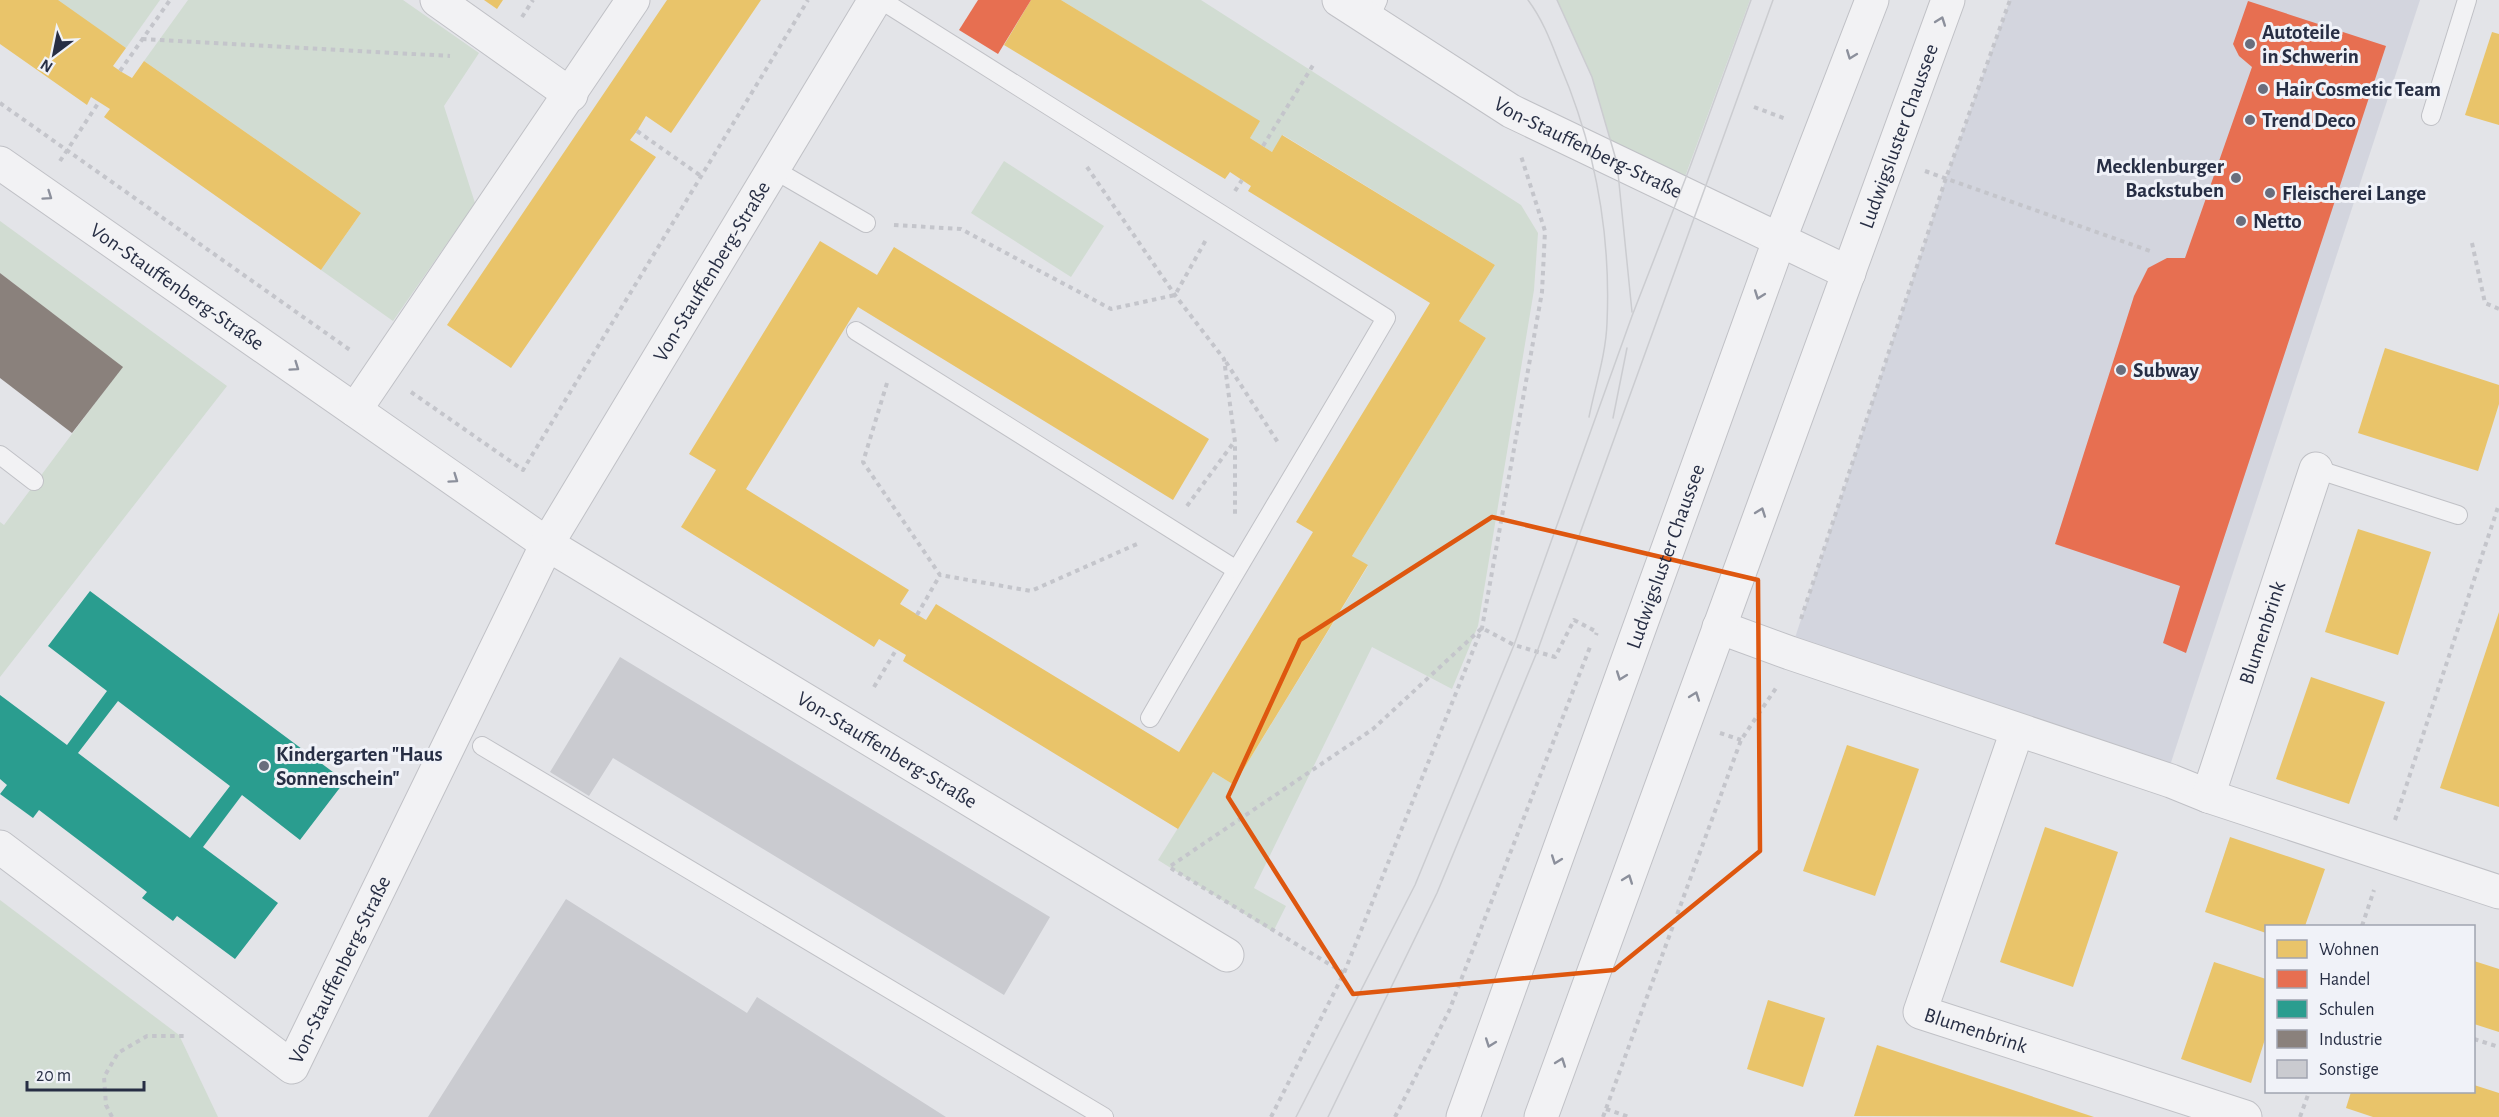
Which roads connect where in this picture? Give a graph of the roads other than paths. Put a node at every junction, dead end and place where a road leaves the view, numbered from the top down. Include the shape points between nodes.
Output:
1 (437, 0) edge
2 (633, 0) edge
3 (875, 0) edge
4 (881, 0) edge
5 (1339, 0) edge
6 (1872, 0) edge
7 (1948, 0) edge
8 (2467, 0) edge
9 (1374, 10) edge
10 (571, 95) junction
11 (2431, 116) dead end
12 (0, 163) edge
13 (773, 169) junction
14 (866, 223) road end
15 (1779, 240) junction
16 (1849, 273) junction
17 (856, 331) dead end
18 (356, 410) junction
19 (0, 455) edge
20 (2316, 470) joint
21 (34, 481) dead end
22 (2458, 515) dead end
23 (548, 544) junction
24 (1235, 569) junction
25 (1719, 627) junction
26 (1150, 718) dead end
27 (2018, 731) junction
28 (482, 746) dead end
29 (2208, 796) junction
30 (0, 847) edge
31 (2499, 892) edge
32 (1227, 955) dead end
33 (1104, 1117) edge
34 (1463, 1117) edge
35 (1541, 1117) edge
36 (2245, 1117) edge

1 - 10 street
2 - 10 street
3 - 13 street, Von-Stauffenberg-Straße
4 - 24 lane via 1386,318
5 - 9 street, Von-Stauffenberg-Straße
6 -> 15 street, Ludwigsluster Chaussee
16 -> 7 street, Ludwigsluster Chaussee
8 - 11 lane
9 - 15 street, Von-Stauffenberg-Straße via 1511,111
10 - 18 street
12 -> 18 street, Von-Stauffenberg-Straße
13 - 14 lane
13 - 23 street, Von-Stauffenberg-Straße
15 - 16 street, Von-Stauffenberg-Straße
15 -> 34 street, Ludwigsluster Chaussee
25 -> 16 street, Ludwigsluster Chaussee
17 - 24 lane
18 -> 23 street, Von-Stauffenberg-Straße
19 - 21 lane
20 - 22 lane
20 - 29 street, Blumenbrink
23 - 30 street, Von-Stauffenberg-Straße via 292,1067
23 - 32 street, Von-Stauffenberg-Straße
24 - 26 lane
25 - 27 street
35 -> 25 street, Ludwigsluster Chaussee
27 - 29 street
27 - 36 street, Blumenbrink via 1920,1012
28 - 33 lane
29 - 31 street

